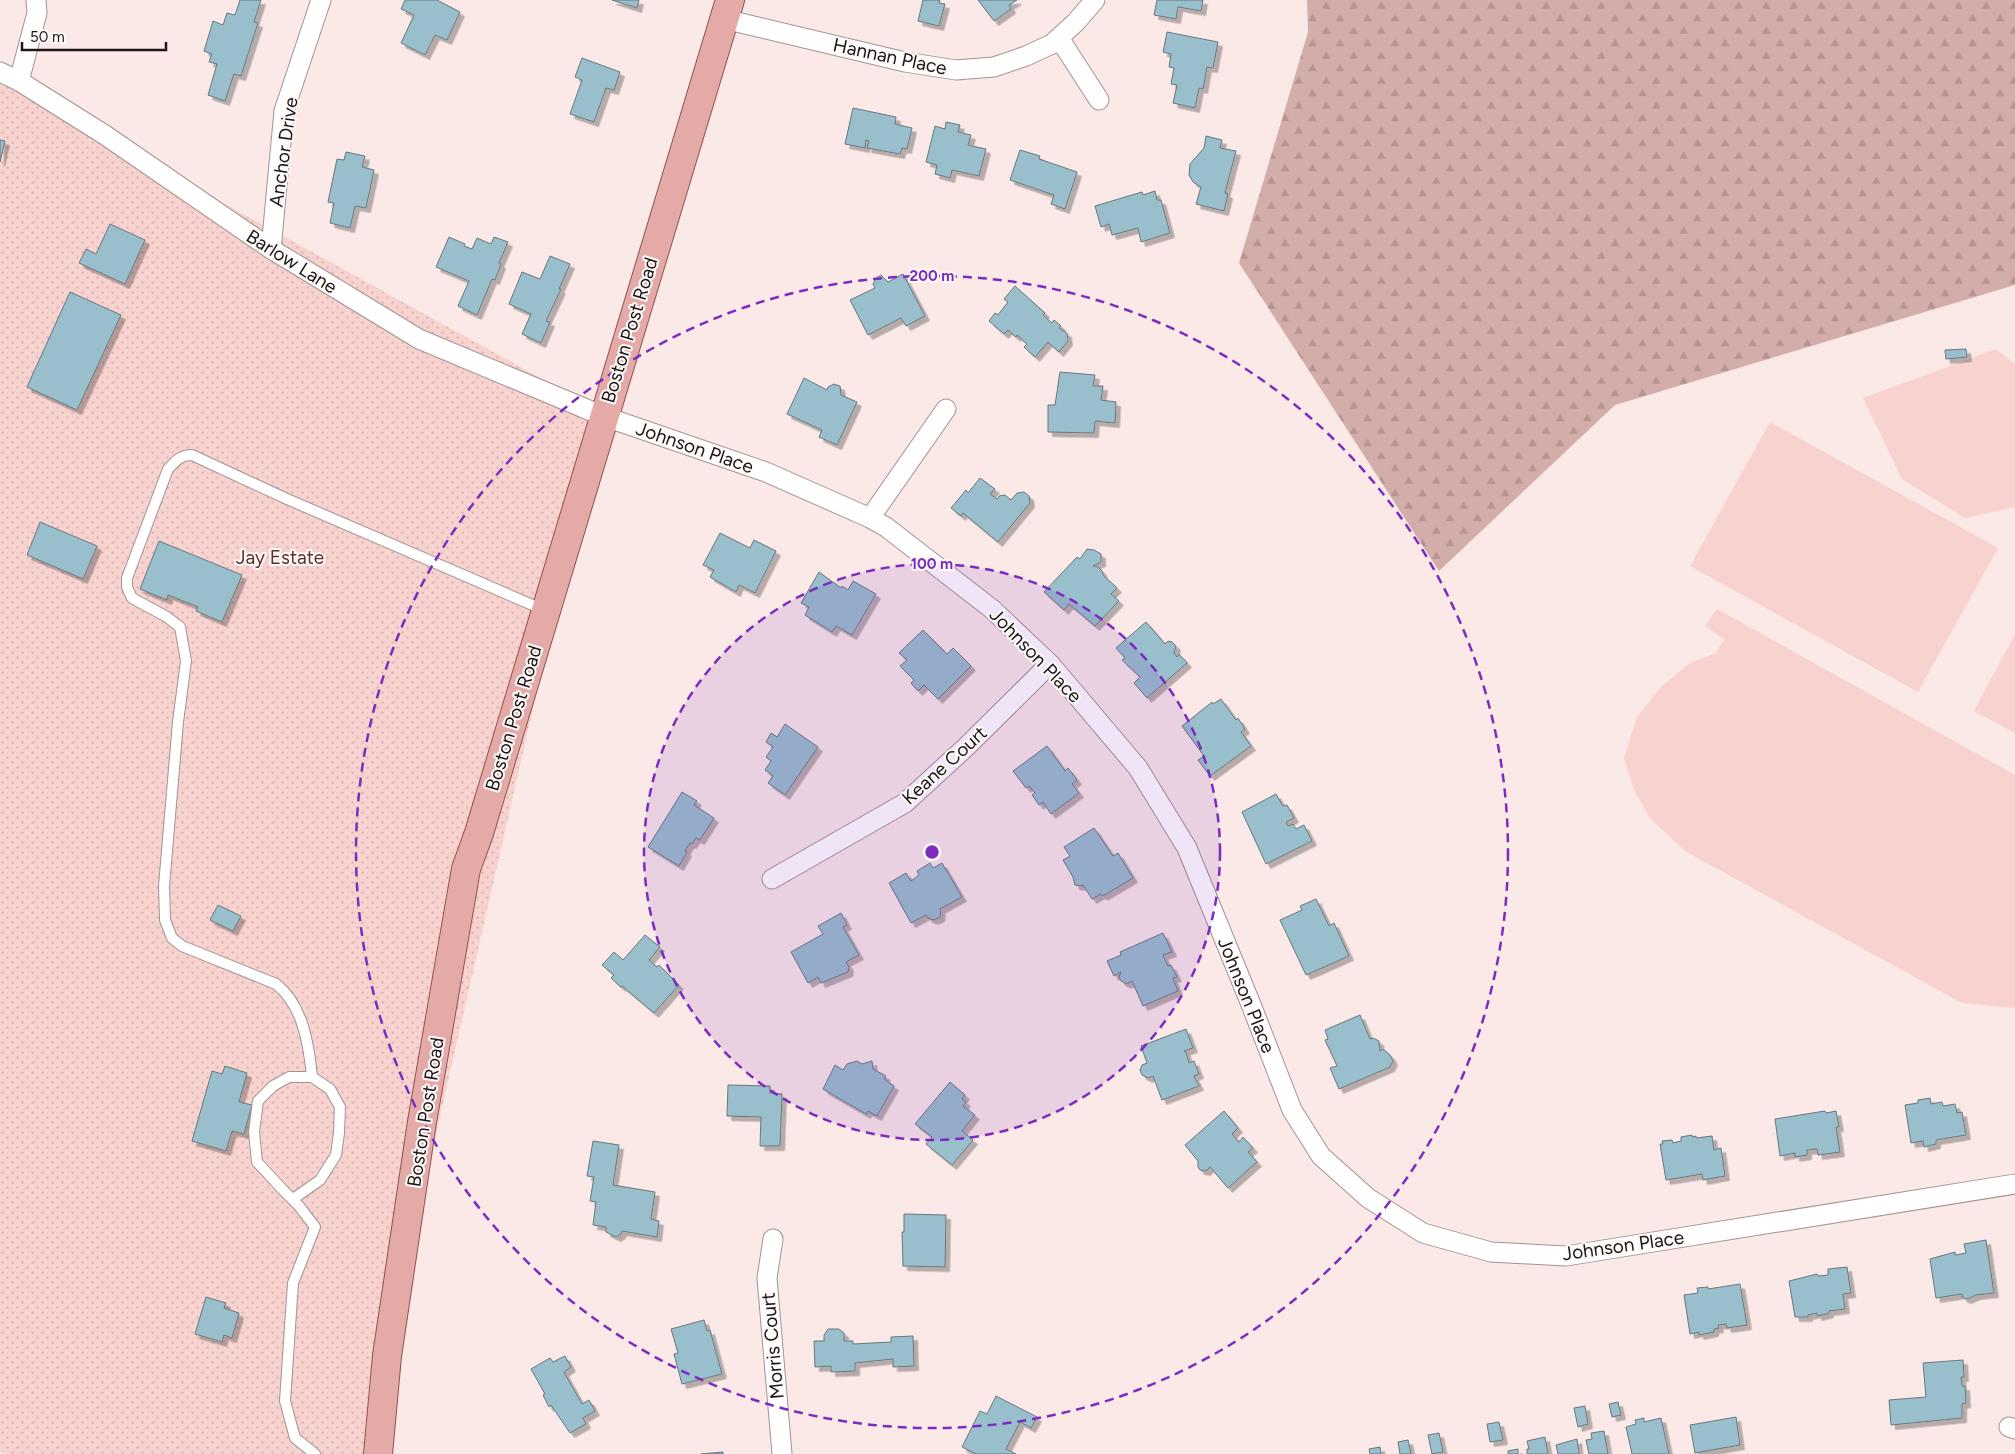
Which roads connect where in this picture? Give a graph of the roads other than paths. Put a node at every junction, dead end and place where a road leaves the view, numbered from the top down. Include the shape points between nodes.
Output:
1 (36, 0) edge
2 (321, 0) edge
3 (1095, 0) edge
4 (727, 10) edge
5 (1058, 38) junction
6 (0, 72) edge
7 (19, 81) junction
8 (1099, 100) dead end
9 (271, 249) junction
10 (946, 409) dead end
11 (603, 416) junction
12 (870, 518) junction
13 (545, 610) junction
14 (1050, 664) junction
15 (772, 879) dead end
16 (312, 1077) junction
17 (2015, 1184) edge
18 (292, 1199) junction
19 (773, 1239) dead end
20 (315, 1454) edge
21 (378, 1454) edge
22 (782, 1454) edge

1 - 7 street via 37,13
2 - 9 street, Anchor Drive via 284,111
3 - 5 street, Hannan Place
4 - 5 street, Hannan Place via 904,62 956,70 994,67 1026,56
4 - 11 main road, Boston Post Road
5 - 8 street
6 - 7 street, Barlow Lane
7 - 9 street, Barlow Lane
9 - 11 street, Barlow Lane via 419,340
10 - 12 street
11 - 12 street, Johnson Place via 766,472
11 - 13 main road, Boston Post Road
12 - 14 street, Johnson Place via 992,609
13 - 16 lane via 192,456 177,459 168,469 126,578 132,598 180,627 186,661 164,886 165,920 172,938 182,946 276,984 285,991 294,1002 300,1019
13 - 21 main road, Boston Post Road via 466,869 386,1356
14 - 15 street, Keane Court via 905,802
14 - 17 street, Johnson Place via 1138,768 1187,848 1292,1110 1321,1156 1368,1198 1423,1233 1491,1252 1566,1256
16 - 18 lane via 330,1089 340,1107 336,1154 320,1180
16 - 18 lane via 289,1078 273,1086 258,1101 254,1132 257,1162
18 - 20 lane via 315,1228 293,1283 285,1401 295,1438
19 - 22 street, Morris Court via 766,1278

